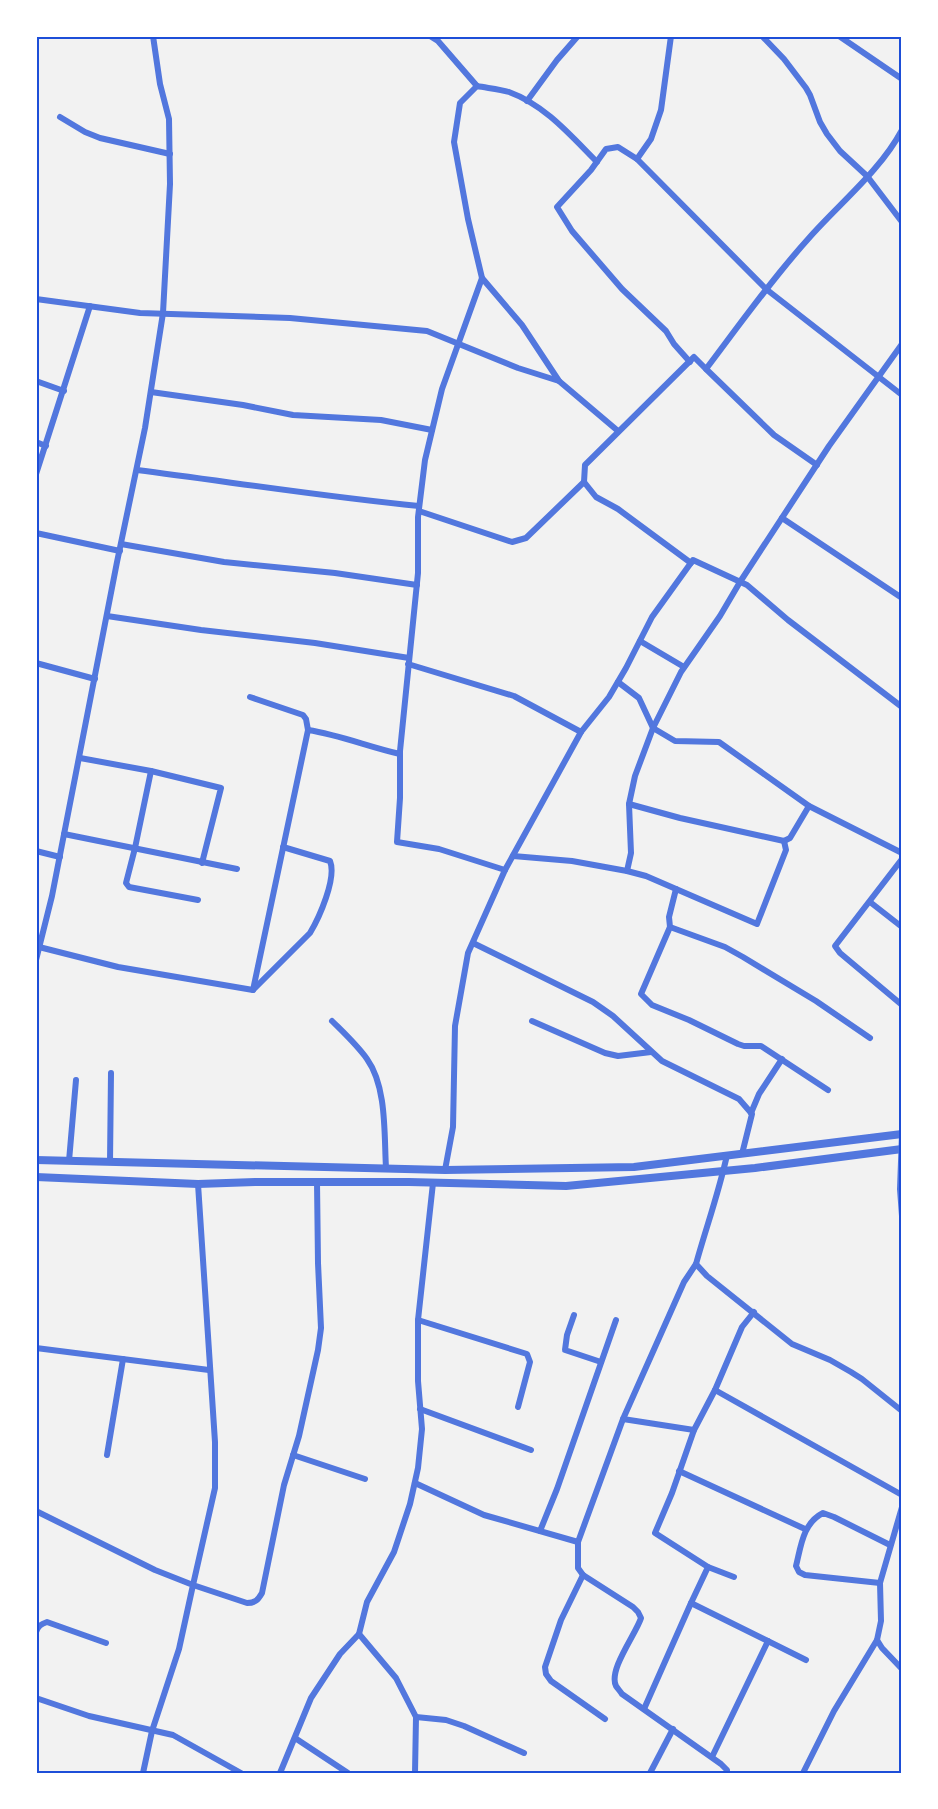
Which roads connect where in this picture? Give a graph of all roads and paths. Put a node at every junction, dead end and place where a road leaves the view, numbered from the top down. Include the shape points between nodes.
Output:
1 (153, 36) edge
2 (408, 36) edge
3 (420, 36) edge
4 (430, 36) edge
5 (578, 36) edge
6 (671, 36) edge
7 (762, 36) edge
8 (838, 36) edge
9 (902, 79) edge
10 (477, 86) junction
11 (527, 101) junction
12 (60, 117) dead end
13 (902, 130) edge
14 (899, 143) edge
15 (170, 153) junction
16 (637, 159) junction
17 (597, 162) junction
18 (867, 177) junction
19 (902, 222) edge
20 (482, 278) junction
21 (766, 289) junction
22 (36, 299) edge
23 (90, 306) junction
24 (163, 314) junction
25 (459, 344) junction
26 (902, 344) edge
27 (690, 362) junction
28 (706, 369) junction
29 (878, 377) junction
30 (36, 381) edge
31 (559, 381) junction
32 (64, 391) junction
33 (151, 392) junction
34 (902, 395) edge
35 (432, 430) junction
36 (618, 431) junction
37 (36, 442) edge
38 (46, 446) junction
39 (817, 465) junction
40 (137, 470) junction
41 (36, 474) edge
42 (584, 482) junction
43 (419, 509) junction
44 (782, 518) junction
45 (36, 533) edge
46 (121, 547) junction
47 (691, 563) junction
48 (740, 582) junction
49 (417, 585) junction
50 (902, 598) edge
51 (107, 616) junction
52 (640, 641) junction
53 (408, 661) junction
54 (36, 663) edge
55 (684, 667) junction
56 (95, 679) junction
57 (618, 682) junction
58 (250, 697) dead end
59 (902, 707) edge
60 (653, 728) junction
61 (308, 730) junction
62 (581, 732) junction
63 (400, 754) junction
64 (80, 758) junction
65 (151, 771) junction
66 (629, 804) junction
67 (808, 807) junction
68 (64, 834) junction
69 (784, 841) junction
70 (283, 847) junction
71 (135, 848) junction
72 (36, 851) edge
73 (902, 852) edge
74 (513, 856) junction
75 (60, 857) junction
76 (902, 859) edge
77 (202, 863) junction
78 (237, 869) dead end
79 (505, 870) junction
80 (627, 871) junction
81 (676, 889) junction
82 (198, 900) dead end
83 (870, 902) junction
84 (670, 927) junction
85 (902, 927) edge
86 (473, 943) junction
87 (39, 947) junction
88 (36, 960) edge
89 (253, 990) junction
90 (902, 1005) edge
91 (332, 1021) dead end
92 (532, 1021) dead end
93 (870, 1038) dead end
94 (651, 1052) junction
95 (782, 1059) junction
96 (111, 1073) dead end
97 (76, 1080) dead end
98 (828, 1089) dead end
99 (752, 1113) junction
100 (902, 1134) edge
101 (902, 1149) edge
102 (742, 1154) junction
103 (727, 1155) junction
104 (36, 1160) edge
105 (69, 1161) junction
106 (110, 1162) junction
107 (387, 1168) junction
108 (445, 1170) junction
109 (724, 1170) junction
110 (36, 1177) edge
111 (317, 1182) junction
112 (433, 1183) junction
113 (198, 1184) junction
114 (902, 1216) edge
115 (696, 1264) junction
116 (754, 1312) junction
117 (574, 1315) dead end
118 (418, 1320) junction
119 (616, 1320) dead end
120 (36, 1348) edge
121 (123, 1359) junction
122 (601, 1362) junction
123 (209, 1370) junction
124 (715, 1390) junction
125 (518, 1407) dead end
126 (420, 1409) junction
127 (902, 1412) edge
128 (623, 1419) junction
129 (694, 1430) junction
130 (531, 1450) dead end
131 (107, 1455) dead end
132 (293, 1455) junction
133 (679, 1471) junction
134 (364, 1479) dead end
135 (415, 1483) junction
136 (902, 1495) edge
137 (902, 1507) edge
138 (36, 1511) edge
139 (805, 1529) junction
140 (540, 1531) junction
141 (578, 1542) junction
142 (890, 1545) junction
143 (708, 1567) junction
144 (583, 1575) junction
145 (734, 1576) dead end
146 (879, 1583) junction
147 (193, 1585) junction
148 (691, 1603) junction
149 (36, 1632) edge
150 (359, 1634) junction
151 (877, 1640) junction
152 (768, 1641) junction
153 (106, 1643) dead end
154 (806, 1660) dead end
155 (902, 1670) edge
156 (36, 1698) edge
157 (645, 1709) junction
158 (416, 1717) junction
159 (604, 1719) dead end
160 (673, 1729) junction
161 (153, 1731) junction
162 (295, 1738) junction
163 (524, 1753) dead end
164 (712, 1757) junction
165 (417, 1772) edge
166 (143, 1773) edge
167 (242, 1773) edge
168 (280, 1773) edge
169 (348, 1773) edge
170 (650, 1773) edge
171 (727, 1773) edge
172 (803, 1773) edge

1 - 15 street via 169,119
2 - 3 street
4 - 10 street
5 - 11 street
6 - 16 street via 661,110 651,139
7 - 18 street via 806,88 827,134
8 - 9 street
10 - 11 street via 508,92
10 - 20 street via 460,103 454,142
11 - 17 street via 560,125
12 - 15 street via 100,138
13 - 14 street
14 - 18 street
15 - 24 street
16 - 17 street via 618,147 606,148
16 - 21 street
17 - 27 street via 557,207 572,231
18 - 19 street
18 - 21 street
20 - 25 street
20 - 31 street via 522,326
21 - 28 street
21 - 29 street
22 - 23 street
23 - 24 street
23 - 32 street
24 - 25 street via 290,318 427,331
24 - 33 street
25 - 31 street
25 - 35 street
26 - 29 street
27 - 28 street via 694,357
27 - 36 street
28 - 39 street via 774,435
29 - 34 street
29 - 39 street
30 - 32 street
31 - 36 street
32 - 38 street
33 - 35 street via 293,415 381,420
33 - 40 street
35 - 43 street
36 - 42 street via 585,465
37 - 38 street
38 - 41 street
39 - 44 street
40 - 43 street
40 - 46 street
42 - 43 street via 526,538 512,542
42 - 47 street via 596,497
43 - 49 street
44 - 48 street
44 - 50 street
45 - 46 street
46 - 49 street
46 - 51 street
47 - 48 street via 693,560
47 - 52 street via 652,617
48 - 55 street
48 - 59 street
49 - 53 street
51 - 53 street via 315,643
51 - 56 street
52 - 55 street
52 - 57 street
53 - 62 street via 514,696
53 - 63 street
54 - 56 street
55 - 60 street
56 - 64 street
57 - 60 street via 639,698
57 - 62 street
58 - 61 street via 303,714
60 - 66 street
60 - 67 street via 675,741 719,742
61 - 63 street
61 - 70 street
62 - 74 street
63 - 79 street via 397,842 439,849
64 - 65 street
64 - 68 street
65 - 71 street
65 - 77 street via 221,788
66 - 69 street
66 - 80 street via 631,852
67 - 69 street via 790,838
67 - 73 street
68 - 71 street
68 - 75 street
69 - 81 street via 786,850 757,924
70 - 89 street
70 - 89 street via 330,861 333,867 328,891 310,933
71 - 77 street
71 - 82 street via 127,886
72 - 75 street
74 - 79 street
74 - 80 street
75 - 87 street
76 - 83 street
77 - 78 street
79 - 86 street
80 - 81 street
81 - 84 street
83 - 85 street
83 - 90 street via 835,946
84 - 93 street via 725,947
84 - 95 street via 641,994 644,999 738,1044 761,1046
86 - 94 street via 592,1002
86 - 108 street via 455,1026 453,1127
87 - 88 street
87 - 89 street via 118,967
91 - 107 street via 368,1059 377,1077
92 - 94 street via 605,1053 618,1056
94 - 99 street via 739,1099
95 - 98 street
95 - 99 street via 759,1094
96 - 106 street
97 - 105 street
99 - 102 street
100 - 101 street
100 - 102 street
101 - 109 street
101 - 114 street
102 - 103 street
103 - 108 street via 634,1167
103 - 109 street
104 - 105 street
105 - 106 street
106 - 107 street
107 - 108 street
109 - 112 street via 566,1186
109 - 115 street
110 - 113 street
111 - 112 street
111 - 113 street
111 - 132 street via 321,1328
112 - 118 street
113 - 123 street
115 - 116 street
115 - 128 street via 684,1282
116 - 124 street via 742,1327
116 - 127 street via 792,1344 851,1372
117 - 122 street via 565,1350
118 - 125 street via 527,1354 530,1362
118 - 126 street
119 - 122 street
120 - 121 street
121 - 123 street
121 - 131 street
122 - 140 street
123 - 147 street via 215,1488
124 - 129 street
124 - 136 street
126 - 130 street
126 - 135 street via 422,1429
128 - 129 street
128 - 141 street
129 - 133 street
132 - 134 street
132 - 147 street via 258,1600 247,1603
133 - 139 street
133 - 143 street via 656,1533
135 - 140 street via 484,1515
135 - 150 street via 394,1551 367,1602
137 - 142 street
138 - 147 street
139 - 142 street via 823,1513
139 - 146 street via 796,1566 800,1572
140 - 141 street
141 - 144 street via 578,1568
142 - 146 street
143 - 145 street
143 - 148 street
144 - 157 street via 638,1612 641,1618 615,1680 622,1694
144 - 159 street via 544,1667 551,1681
146 - 151 street via 882,1614
147 - 161 street via 179,1649
148 - 152 street
148 - 157 street
149 - 153 street via 47,1622
150 - 158 street via 396,1678
150 - 162 street via 340,1654 311,1698
151 - 155 street
151 - 172 street via 834,1711
152 - 154 street
152 - 164 street
156 - 161 street
157 - 160 street
158 - 163 street via 464,1726
158 - 165 street
160 - 164 street
160 - 170 street
161 - 166 street
161 - 167 street via 173,1735
162 - 168 street
162 - 169 street
164 - 171 street

